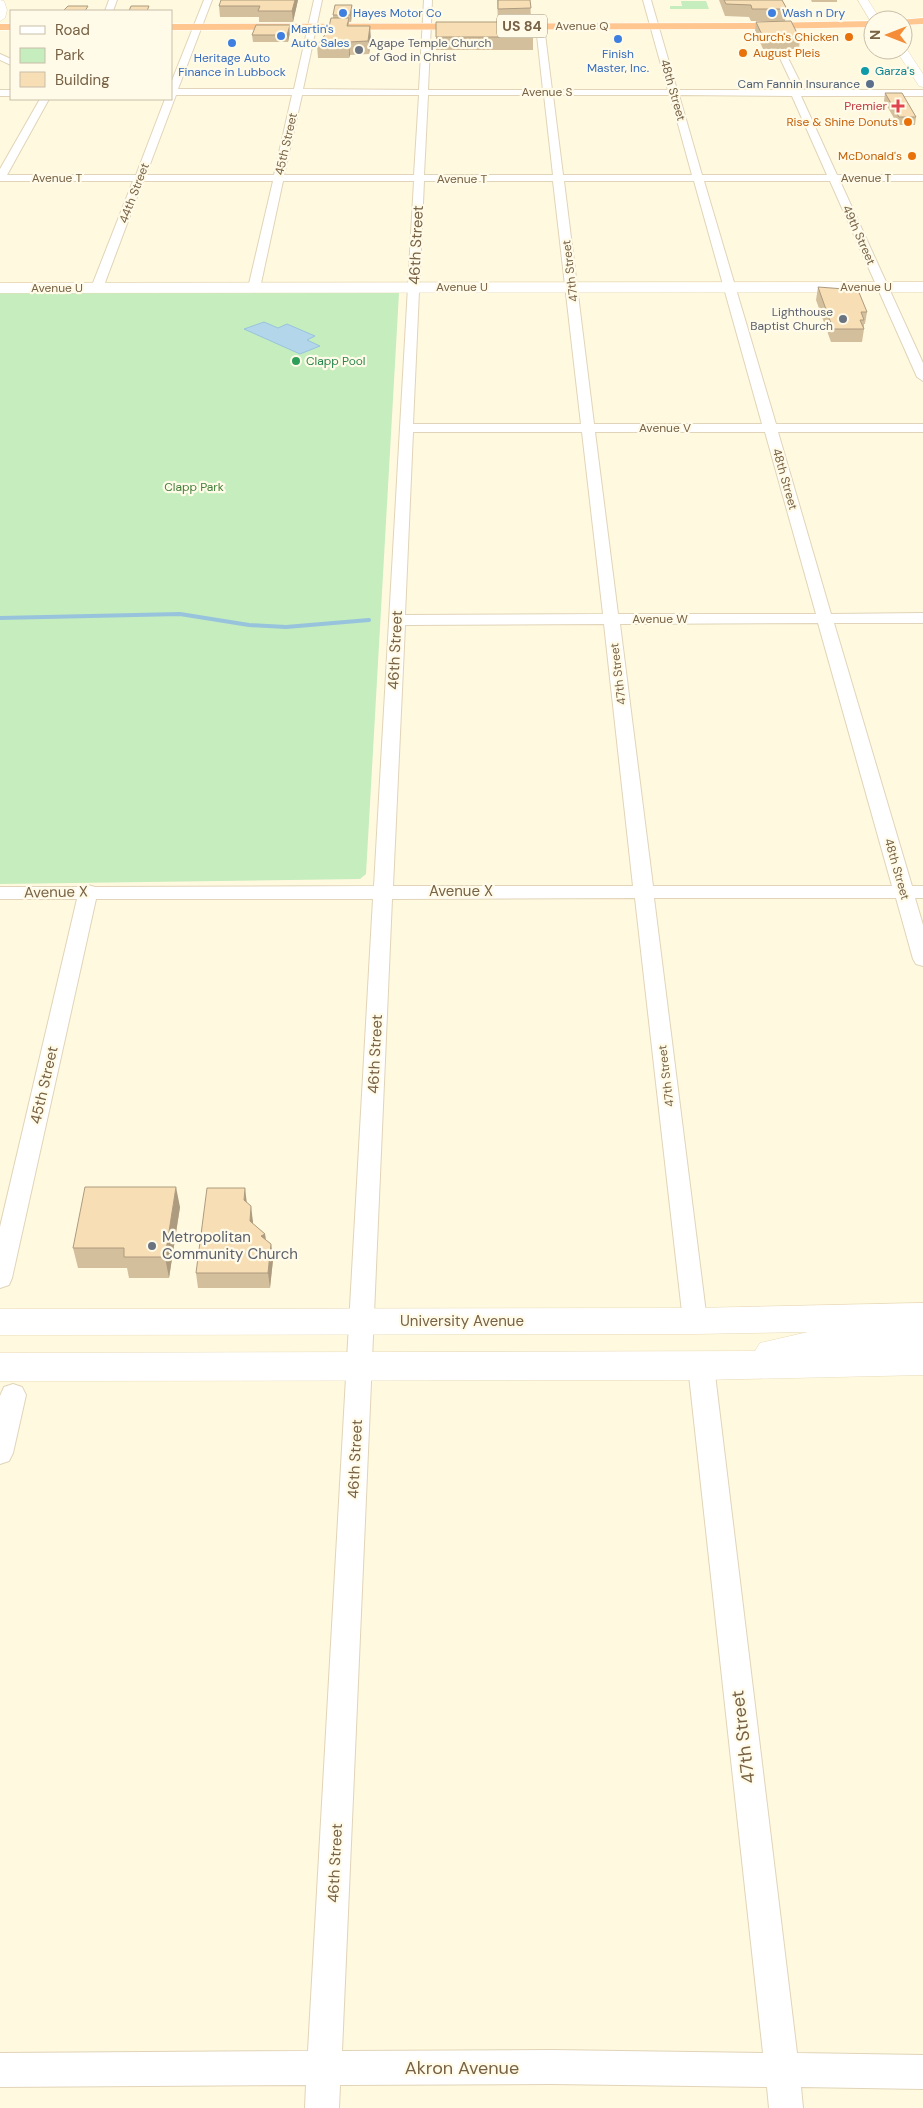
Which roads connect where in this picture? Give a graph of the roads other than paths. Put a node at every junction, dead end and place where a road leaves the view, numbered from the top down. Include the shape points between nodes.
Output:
1 (208, 0) edge
2 (318, 0) edge
3 (428, 0) edge
4 (647, 0) edge
5 (0, 3) edge
6 (0, 18) edge
7 (863, 24) edge
8 (426, 26) junction
9 (540, 26) junction
10 (654, 26) junction
11 (172, 27) edge
12 (198, 27) junction
13 (312, 27) junction
14 (782, 54) dead end
15 (908, 60) edge
16 (923, 83) edge
17 (172, 92) edge
18 (298, 92) junction
19 (423, 92) junction
20 (548, 92) junction
21 (673, 92) junction
22 (923, 92) edge
23 (798, 93) junction
24 (172, 95) edge
25 (43, 100) edge
26 (169, 100) edge
27 (0, 178) edge
28 (139, 178) junction
29 (279, 178) junction
30 (559, 178) junction
31 (698, 178) junction
32 (833, 178) junction
33 (923, 178) edge
34 (419, 179) junction
35 (730, 287) junction
36 (882, 287) junction
37 (923, 287) edge
38 (0, 288) edge
39 (97, 288) junction
40 (254, 288) junction
41 (414, 288) junction
42 (572, 288) junction
43 (923, 377) edge
44 (406, 428) junction
45 (588, 428) junction
46 (770, 428) junction
47 (923, 428) edge
48 (825, 618) junction
49 (923, 618) edge
50 (611, 619) junction
51 (397, 620) junction
52 (88, 891) junction
53 (383, 891) junction
54 (644, 892) junction
55 (904, 892) junction
56 (923, 892) edge
57 (0, 893) edge
58 (923, 959) edge
59 (0, 1278) edge
60 (923, 1316) edge
61 (362, 1321) junction
62 (695, 1321) junction
63 (0, 1322) edge
64 (923, 1339) edge
65 (923, 1361) edge
66 (701, 1366) junction
67 (360, 1367) junction
68 (6, 1381) edge
69 (0, 1453) edge
70 (324, 2068) junction
71 (0, 2070) edge
72 (782, 2071) junction
73 (923, 2072) edge
74 (322, 2108) edge
75 (786, 2108) edge

1 - 12 street, 44th Street
2 - 13 street, 45th Street
3 - 8 street, 46th Street
4 - 10 street, 48th Street
5 - 6 main road
7 - 10 highway, Avenue Q / US 84
8 - 9 highway, Avenue Q / US 84
8 - 13 highway, Avenue Q / US 84
8 - 19 street, 46th Street
9 - 10 highway, Avenue Q / US 84
9 - 20 street, 47th Street
10 - 21 street, 48th Street
11 - 12 highway, Avenue Q / US 84
12 - 13 highway, Avenue Q / US 84
12 - 17 street, 44th Street
13 - 18 street, 45th Street
14 - 23 street, 49th Street
15 - 16 main road
18 - 19 street, Avenue S
18 - 24 street, Avenue S
18 - 29 street, 45th Street
19 - 20 street, Avenue S
19 - 34 street, 46th Street
20 - 21 street, Avenue S
20 - 30 street, 47th Street
21 - 23 street, Avenue S
21 - 31 street, 48th Street
22 - 23 street, Avenue S
23 - 32 street, 49th Street
25 - 27 street
26 - 28 street, 44th Street
27 - 28 street, Avenue T
28 - 29 street, Avenue T
28 - 39 street, 44th Street
29 - 34 street, Avenue T
29 - 40 street, 45th Street
30 - 31 street, Avenue T
30 - 34 street, Avenue T
30 - 42 street, 47th Street
31 - 32 street, Avenue T
31 - 35 street, 48th Street
32 - 33 street, Avenue T
32 - 36 street, 49th Street
34 - 41 street, 46th Street
35 - 36 main road, Avenue U
35 - 42 main road, Avenue U
35 - 46 street, 48th Street
36 - 37 main road, Avenue U
36 - 43 street, 49th Street
38 - 39 main road, Avenue U
39 - 40 main road, Avenue U
40 - 41 main road, Avenue U
41 - 42 main road, Avenue U
41 - 44 street, 46th Street
42 - 45 street, 47th Street
44 - 45 street, Avenue V
44 - 51 street, 46th Street
45 - 46 street, Avenue V
45 - 50 street, 47th Street
46 - 47 street, Avenue V
46 - 48 street, 48th Street
48 - 49 street, Avenue W
48 - 50 street, Avenue W
48 - 55 street, 48th Street
50 - 51 street, Avenue W
50 - 54 street, 47th Street
51 - 53 street, 46th Street
52 - 53 street, Avenue X
52 - 57 street, Avenue X
52 - 59 street, 45th Street
53 - 54 street, Avenue X
53 - 61 street, 46th Street
54 - 55 street, Avenue X
54 - 62 street, 47th Street
55 - 56 street, Avenue X
55 - 58 street, 48th Street
60 - 62 main road, University Avenue
61 - 62 main road, University Avenue
61 - 63 main road, University Avenue
61 - 67 street, 46th Street
64 - 66 main road via 822,1342
65 - 66 main road
66 - 67 main road
66 - 72 street, 47th Street
67 - 68 main road
67 - 70 street, 46th Street
68 - 69 street
70 - 71 street, Akron Avenue
70 - 72 street, Akron Avenue
70 - 74 street, 46th Street
72 - 73 street, Akron Avenue
72 - 75 street, 47th Street

